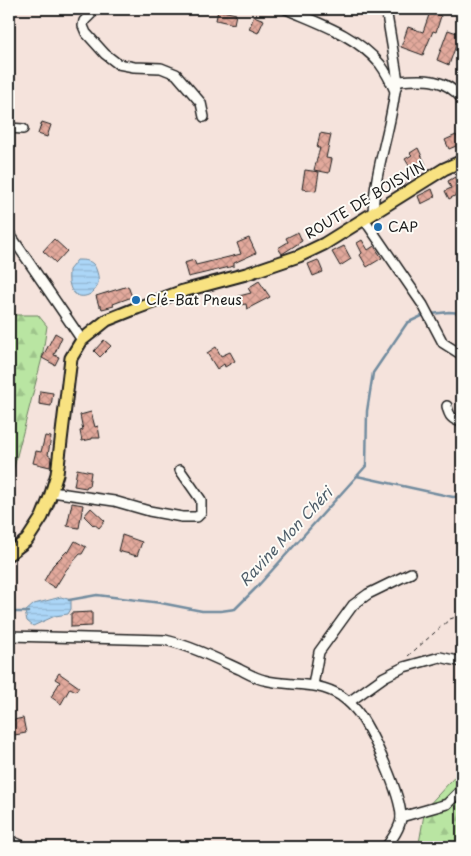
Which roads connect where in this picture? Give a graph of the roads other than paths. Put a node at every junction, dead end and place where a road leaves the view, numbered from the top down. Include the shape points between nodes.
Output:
1 (96, 9) edge
2 (286, 9) edge
3 (386, 9) edge
4 (398, 80) junction
5 (395, 91) junction
6 (462, 99) edge
7 (204, 117) dead end
8 (9, 128) edge
9 (22, 129) dead end
10 (462, 161) edge
11 (369, 217) junction
12 (9, 233) edge
13 (82, 340) junction
14 (462, 356) edge
15 (447, 406) dead end
16 (462, 422) edge
17 (180, 470) dead end
18 (52, 492) junction
19 (9, 554) edge
20 (411, 573) dead end
21 (9, 636) edge
22 (462, 662) edge
23 (313, 685) junction
24 (349, 702) junction
25 (462, 789) edge
26 (401, 817) junction
27 (9, 840) edge
28 (25, 847) edge
29 (386, 847) edge

1 - 7 street via 83,26 113,62 124,66 161,68 176,74 201,103
2 - 5 street via 362,46 380,64
3 - 4 street
4 - 5 street
4 - 6 street via 432,79 452,89
5 - 11 street
8 - 9 street
10 - 11 main road, ROUTE DE BOISVIN
11 - 13 main road, ROUTE DE BOISVIN via 299,256 183,291 107,320
11 - 14 street via 444,343
12 - 13 street
13 - 18 main road, ROUTE DE BOISVIN via 71,358
15 - 16 street via 452,419
17 - 18 street via 201,500 201,513 197,516 182,517 114,501
18 - 19 main road, ROUTE DE BOISVIN via 42,517 27,540
20 - 23 street via 353,605 319,652
21 - 23 street via 165,640 264,680
22 - 24 street via 440,657 404,668 384,677
23 - 24 street via 334,692
24 - 26 street via 373,737 390,776
25 - 26 street via 447,804
26 - 29 street
27 - 28 street

